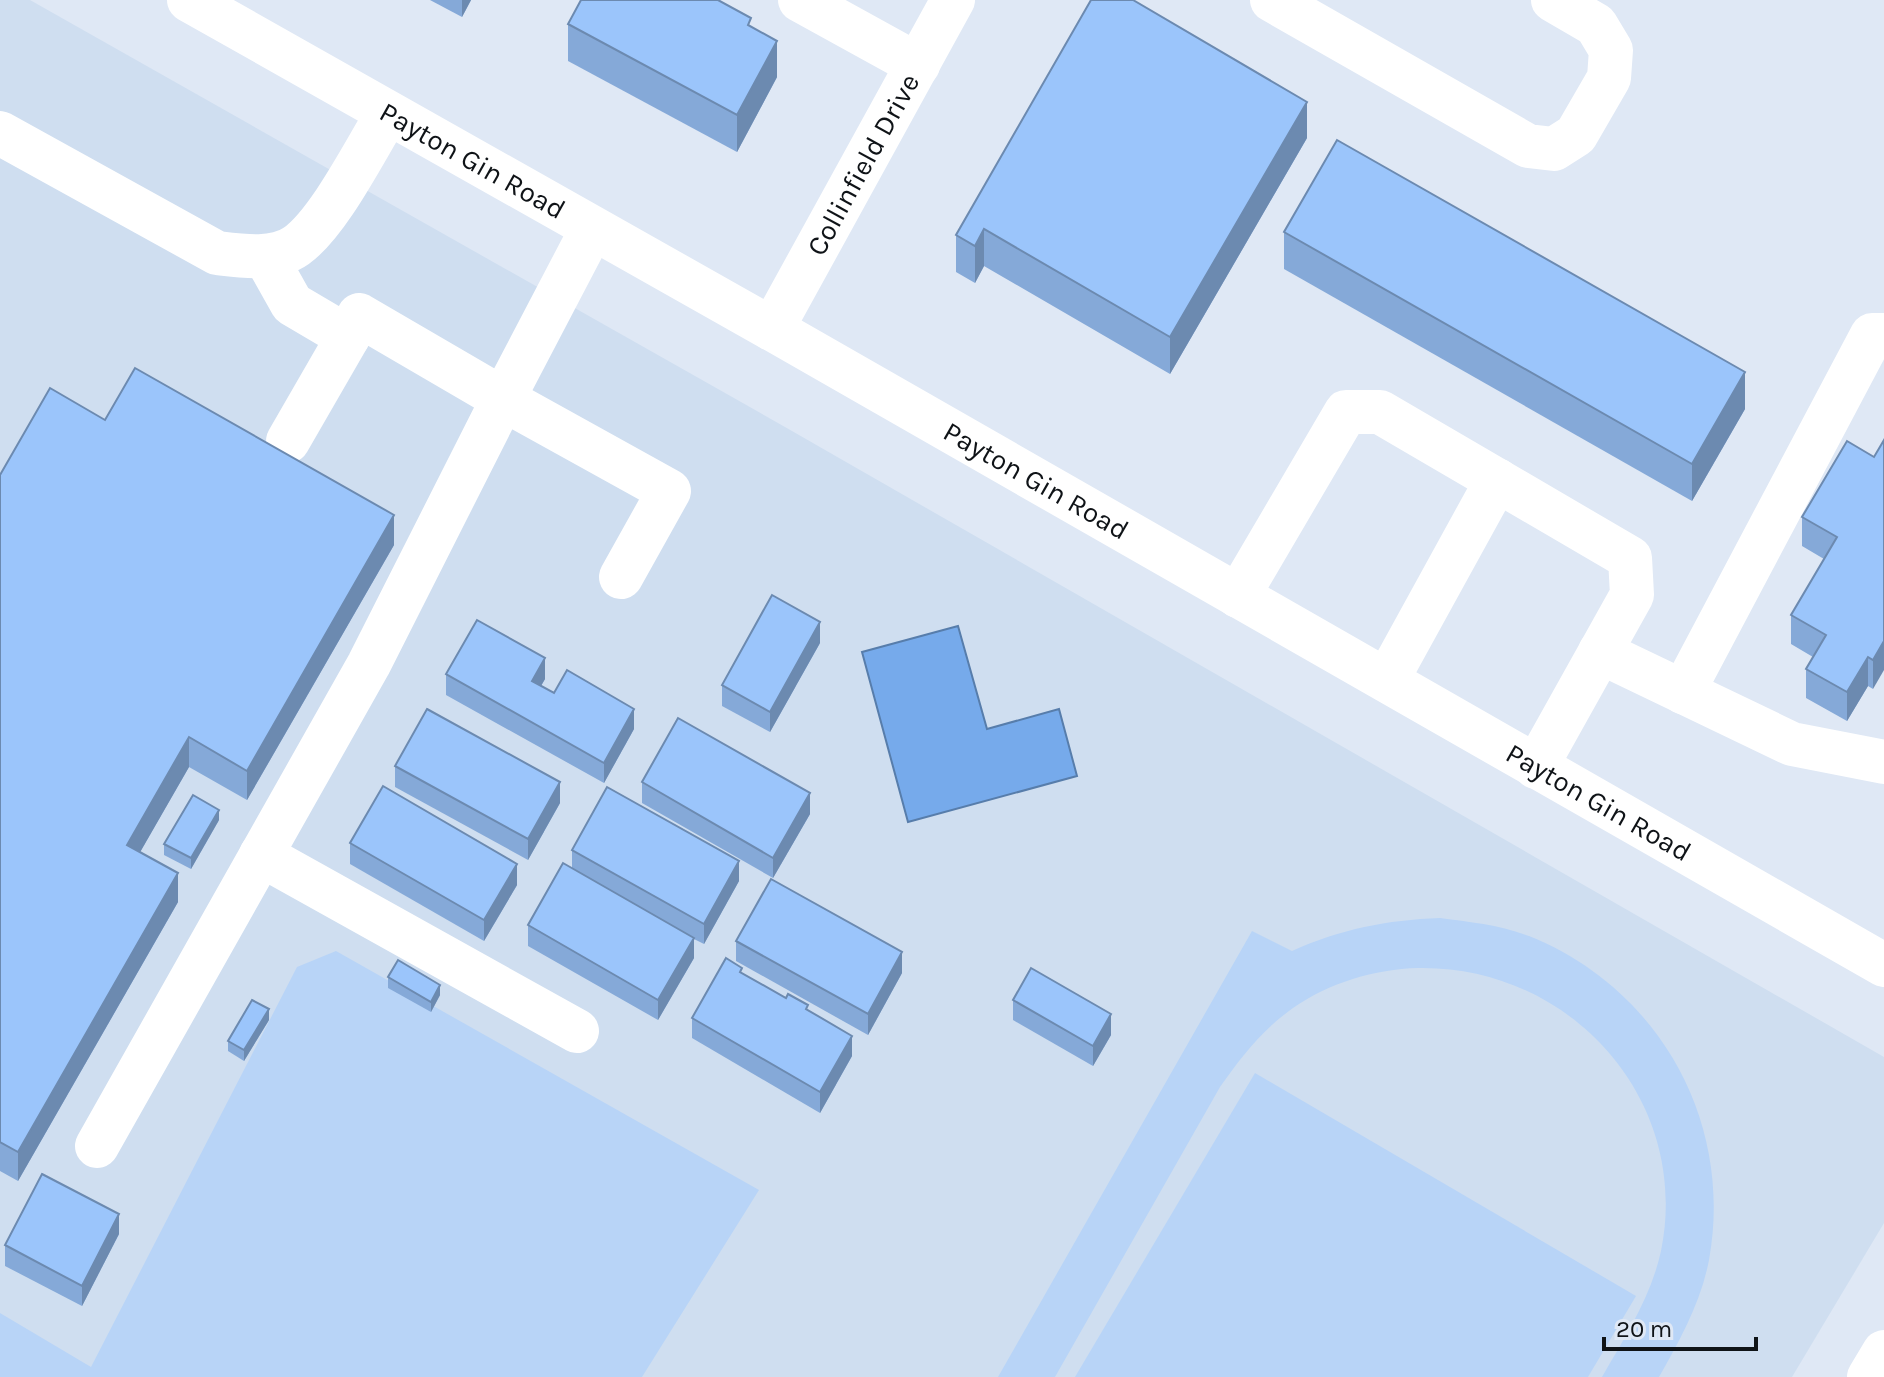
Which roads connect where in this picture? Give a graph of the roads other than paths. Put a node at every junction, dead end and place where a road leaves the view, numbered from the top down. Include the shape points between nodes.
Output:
1 (800, 0) edge
2 (953, 0) edge
3 (1272, 0) edge
4 (1553, 0) edge
5 (197, 2) edge
6 (918, 65) junction
7 (388, 113) junction
8 (0, 133) edge
9 (592, 229) junction
10 (265, 256) junction
11 (772, 329) junction
12 (1884, 335) edge
13 (348, 337) junction
14 (503, 399) junction
15 (288, 441) dead end
16 (1497, 480) junction
17 (621, 577) dead end
18 (1238, 596) junction
19 (1600, 652) junction
20 (1387, 680) junction
21 (1683, 692) junction
22 (1884, 762) edge
23 (1536, 767) junction
24 (261, 855) junction
25 (1884, 965) edge
26 (577, 1031) dead end
27 (97, 1146) dead end
28 (1884, 1352) edge
29 (1869, 1377) edge

1 - 6 street
2 - 6 street, Collinfield Drive
3 - 4 street via 1528,146 1554,149 1576,135 1609,78 1611,50 1596,25
5 - 7 street, Payton Gin Road
6 - 11 street, Collinfield Drive
7 - 9 street, Payton Gin Road
7 - 10 street via 324,218 295,247
8 - 10 street via 217,253
9 - 11 street, Payton Gin Road
9 - 14 street
10 - 13 street via 292,304
11 - 18 street, Payton Gin Road
12 - 21 street via 1872,335
13 - 14 street via 359,315
13 - 15 street
14 - 17 street via 669,491
14 - 24 street via 369,664
16 - 18 street via 1380,412 1346,412
16 - 19 street via 1630,558 1632,595
16 - 20 street
18 - 20 street, Payton Gin Road
19 - 21 street
19 - 23 street
20 - 23 street, Payton Gin Road
21 - 22 street via 1792,744
23 - 25 street, Payton Gin Road
24 - 26 street
24 - 27 street
28 - 29 street

